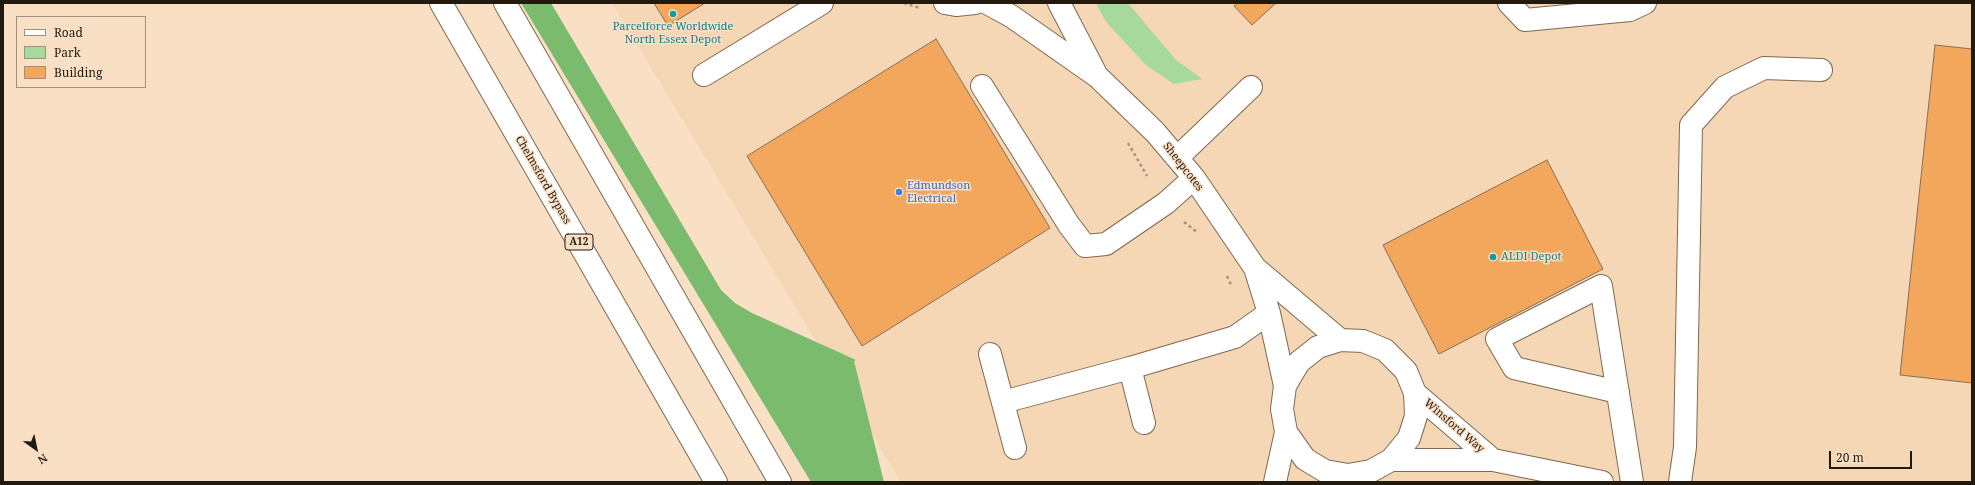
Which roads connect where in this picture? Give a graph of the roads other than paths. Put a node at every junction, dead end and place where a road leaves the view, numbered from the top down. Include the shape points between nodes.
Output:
1 (441, 3) edge
2 (504, 3) edge
3 (822, 3) edge
4 (945, 3) edge
5 (975, 3) edge
6 (987, 3) edge
7 (1059, 3) edge
8 (1509, 3) edge
9 (1645, 3) edge
10 (1821, 70) dead end
11 (704, 75) dead end
12 (1098, 77) junction
13 (982, 86) dead end
14 (1251, 87) dead end
15 (1177, 158) junction
16 (1194, 178) junction
17 (1255, 268) junction
18 (1269, 313) junction
19 (1340, 340) junction
20 (990, 354) dead end
21 (1130, 368) junction
22 (1285, 386) junction
23 (1618, 392) junction
24 (1415, 393) junction
25 (1002, 402) junction
26 (1144, 423) dead end
27 (1286, 432) junction
28 (1015, 448) dead end
29 (1392, 460) junction
30 (1493, 460) junction
31 (1344, 478) edge
32 (716, 482) edge
33 (780, 482) edge
34 (1275, 482) edge
35 (1602, 482) edge
36 (1632, 482) edge
37 (1680, 482) edge

1 - 32 main road, Chelmsford Bypass / A12
2 - 33 main road
3 - 11 main road
4 - 5 main road via 956,6
6 - 12 main road, Sheepcotes via 1011,16
7 - 12 main road, Sheepcotes
8 - 9 main road via 1525,20 1630,10
10 - 37 main road via 1764,68 1725,87 1691,125 1685,447
12 - 15 main road, Sheepcotes via 1155,132
13 - 16 main road via 1069,226 1085,246 1106,244 1166,203
14 - 15 main road
15 - 16 main road, Sheepcotes
16 - 17 main road, Sheepcotes
17 - 18 main road, Sheepcotes
17 - 19 main road, Sheepcotes
18 - 21 main road via 1235,337
18 - 22 main road, Sheepcotes
19 - 22 main road, Winsford Way via 1318,348 1299,362
19 - 24 main road, Winsford Way via 1363,341 1385,350 1406,371
20 - 25 main road
21 - 25 main road
21 - 26 main road
22 - 27 main road, Winsford Way via 1282,409
23 - 23 main road via 1601,286 1497,339 1514,368
23 - 36 main road
24 - 29 main road, Winsford Way via 1416,416 1409,438
24 - 30 main road, Winsford Way
25 - 28 main road
27 - 31 main road, Winsford Way via 1305,459 1325,471
27 - 34 main road, Winsford Way
29 - 30 main road, Winsford Way
29 - 31 main road, Winsford Way via 1371,471
30 - 35 main road, Winsford Way

